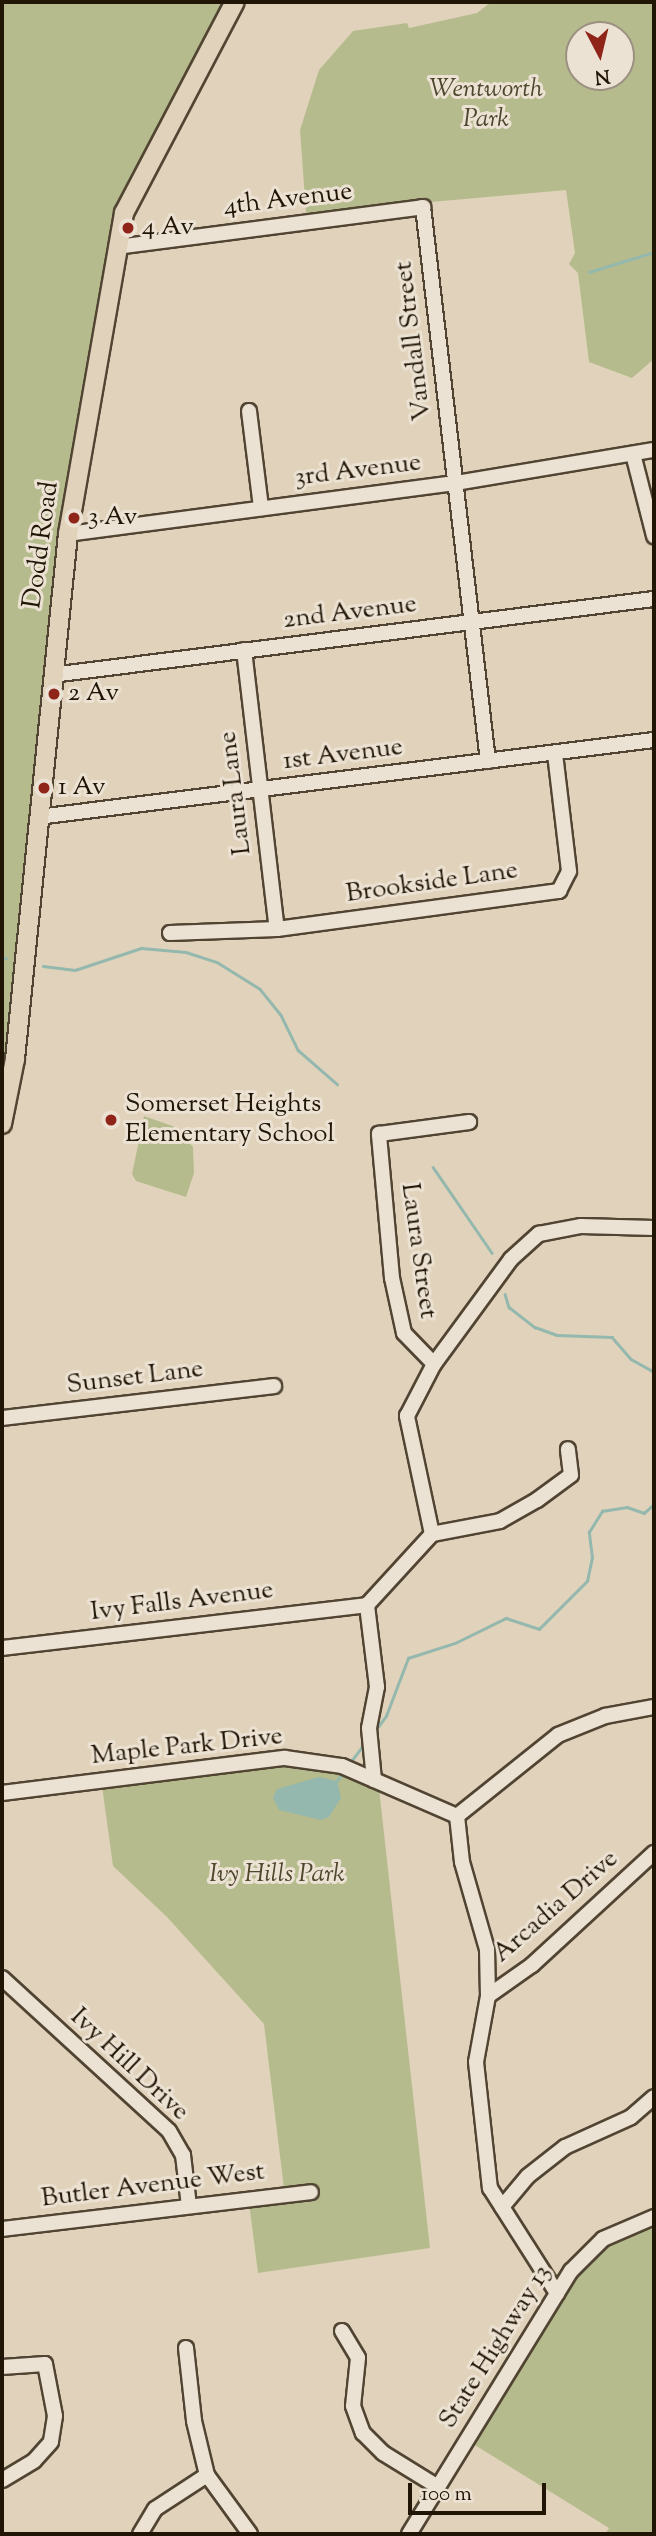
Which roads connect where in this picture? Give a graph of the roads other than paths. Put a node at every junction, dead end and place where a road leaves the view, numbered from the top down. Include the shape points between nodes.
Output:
1 (235, 2) edge
2 (423, 207) joint
3 (117, 247) junction
4 (249, 411) dead end
5 (654, 450) edge
6 (633, 454) junction
7 (456, 483) junction
8 (261, 508) junction
9 (68, 534) junction
10 (654, 536) edge
11 (654, 600) edge
12 (472, 622) junction
13 (244, 650) junction
14 (52, 675) junction
15 (654, 740) edge
16 (555, 753) junction
17 (488, 761) junction
18 (261, 790) junction
19 (38, 817) junction
20 (277, 929) junction
21 (170, 933) dead end
22 (3, 1116) edge
23 (469, 1122) dead end
24 (654, 1228) edge
25 (434, 1364) junction
26 (274, 1386) dead end
27 (2, 1418) edge
28 (568, 1449) dead end
29 (432, 1534) junction
30 (368, 1605) junction
31 (2, 1648) edge
32 (654, 1707) edge
33 (374, 1780) junction
34 (2, 1793) edge
35 (457, 1816) junction
36 (654, 1853) edge
37 (2, 1978) edge
38 (488, 1996) junction
39 (654, 2097) edge
40 (311, 2192) dead end
41 (189, 2206) junction
42 (502, 2207) junction
43 (654, 2217) edge
44 (2, 2229) edge
45 (557, 2293) junction
46 (342, 2331) dead end
47 (186, 2348) dead end
48 (2, 2367) edge
49 (208, 2475) junction
50 (2, 2480) edge
51 (438, 2487) junction
52 (140, 2534) edge
53 (250, 2534) edge
54 (409, 2534) edge

1 - 3 main road, Dodd Road via 138,178
2 - 3 street, 4th Avenue
2 - 7 street, Vandall Street
3 - 9 main road, Dodd Road
4 - 8 street
5 - 6 street, 3rd Avenue
6 - 7 street, 3rd Avenue
6 - 10 street
7 - 8 street, 3rd Avenue
7 - 12 street, Vandall Street
8 - 9 street, 3rd Avenue
9 - 14 main road, Dodd Road
11 - 12 street, 2nd Avenue
12 - 13 street, 2nd Avenue
12 - 17 street, Vandall Street
13 - 14 street, 2nd Avenue
13 - 18 street, Laura Lane
14 - 19 main road, Dodd Road
15 - 16 street, 1st Avenue
16 - 17 street, 1st Avenue
16 - 20 street, Brookside Lane via 569,871 558,891
17 - 18 street, 1st Avenue
18 - 19 street, 1st Avenue
18 - 20 street, Laura Lane
19 - 22 main road, Dodd Road via 17,1047
20 - 21 street, Brookside Lane
23 - 25 street, Laura Street via 379,1133 392,1278 404,1333
24 - 25 street via 581,1226 539,1234 511,1259
25 - 29 street via 408,1416
26 - 27 street, Sunset Lane
28 - 29 street via 571,1475 537,1500 500,1521
29 - 30 street
30 - 31 street, Ivy Falls Avenue
30 - 33 street via 377,1687 369,1728
32 - 35 street via 606,1716 558,1735
33 - 34 street, Maple Park Drive via 342,1766 285,1758
33 - 35 street, Maple Park Drive
35 - 38 street via 462,1862 487,1949
36 - 38 street, Arcadia Drive via 532,1965
37 - 41 street, Ivy Hill Drive via 169,2131 183,2155
38 - 42 street via 476,2062 490,2188
39 - 42 street via 631,2117 565,2147 528,2176
40 - 41 street, Butler Avenue West
41 - 44 street, Butler Avenue West
42 - 45 street
43 - 45 street, State Highway 13 via 603,2239
45 - 51 street, State Highway 13
46 - 51 street via 358,2358 354,2406 363,2433 383,2453
47 - 49 street via 194,2421
48 - 50 street via 45,2364 55,2416 53,2436 34,2461
49 - 52 street via 155,2509
49 - 53 street
51 - 54 street, State Highway 13

